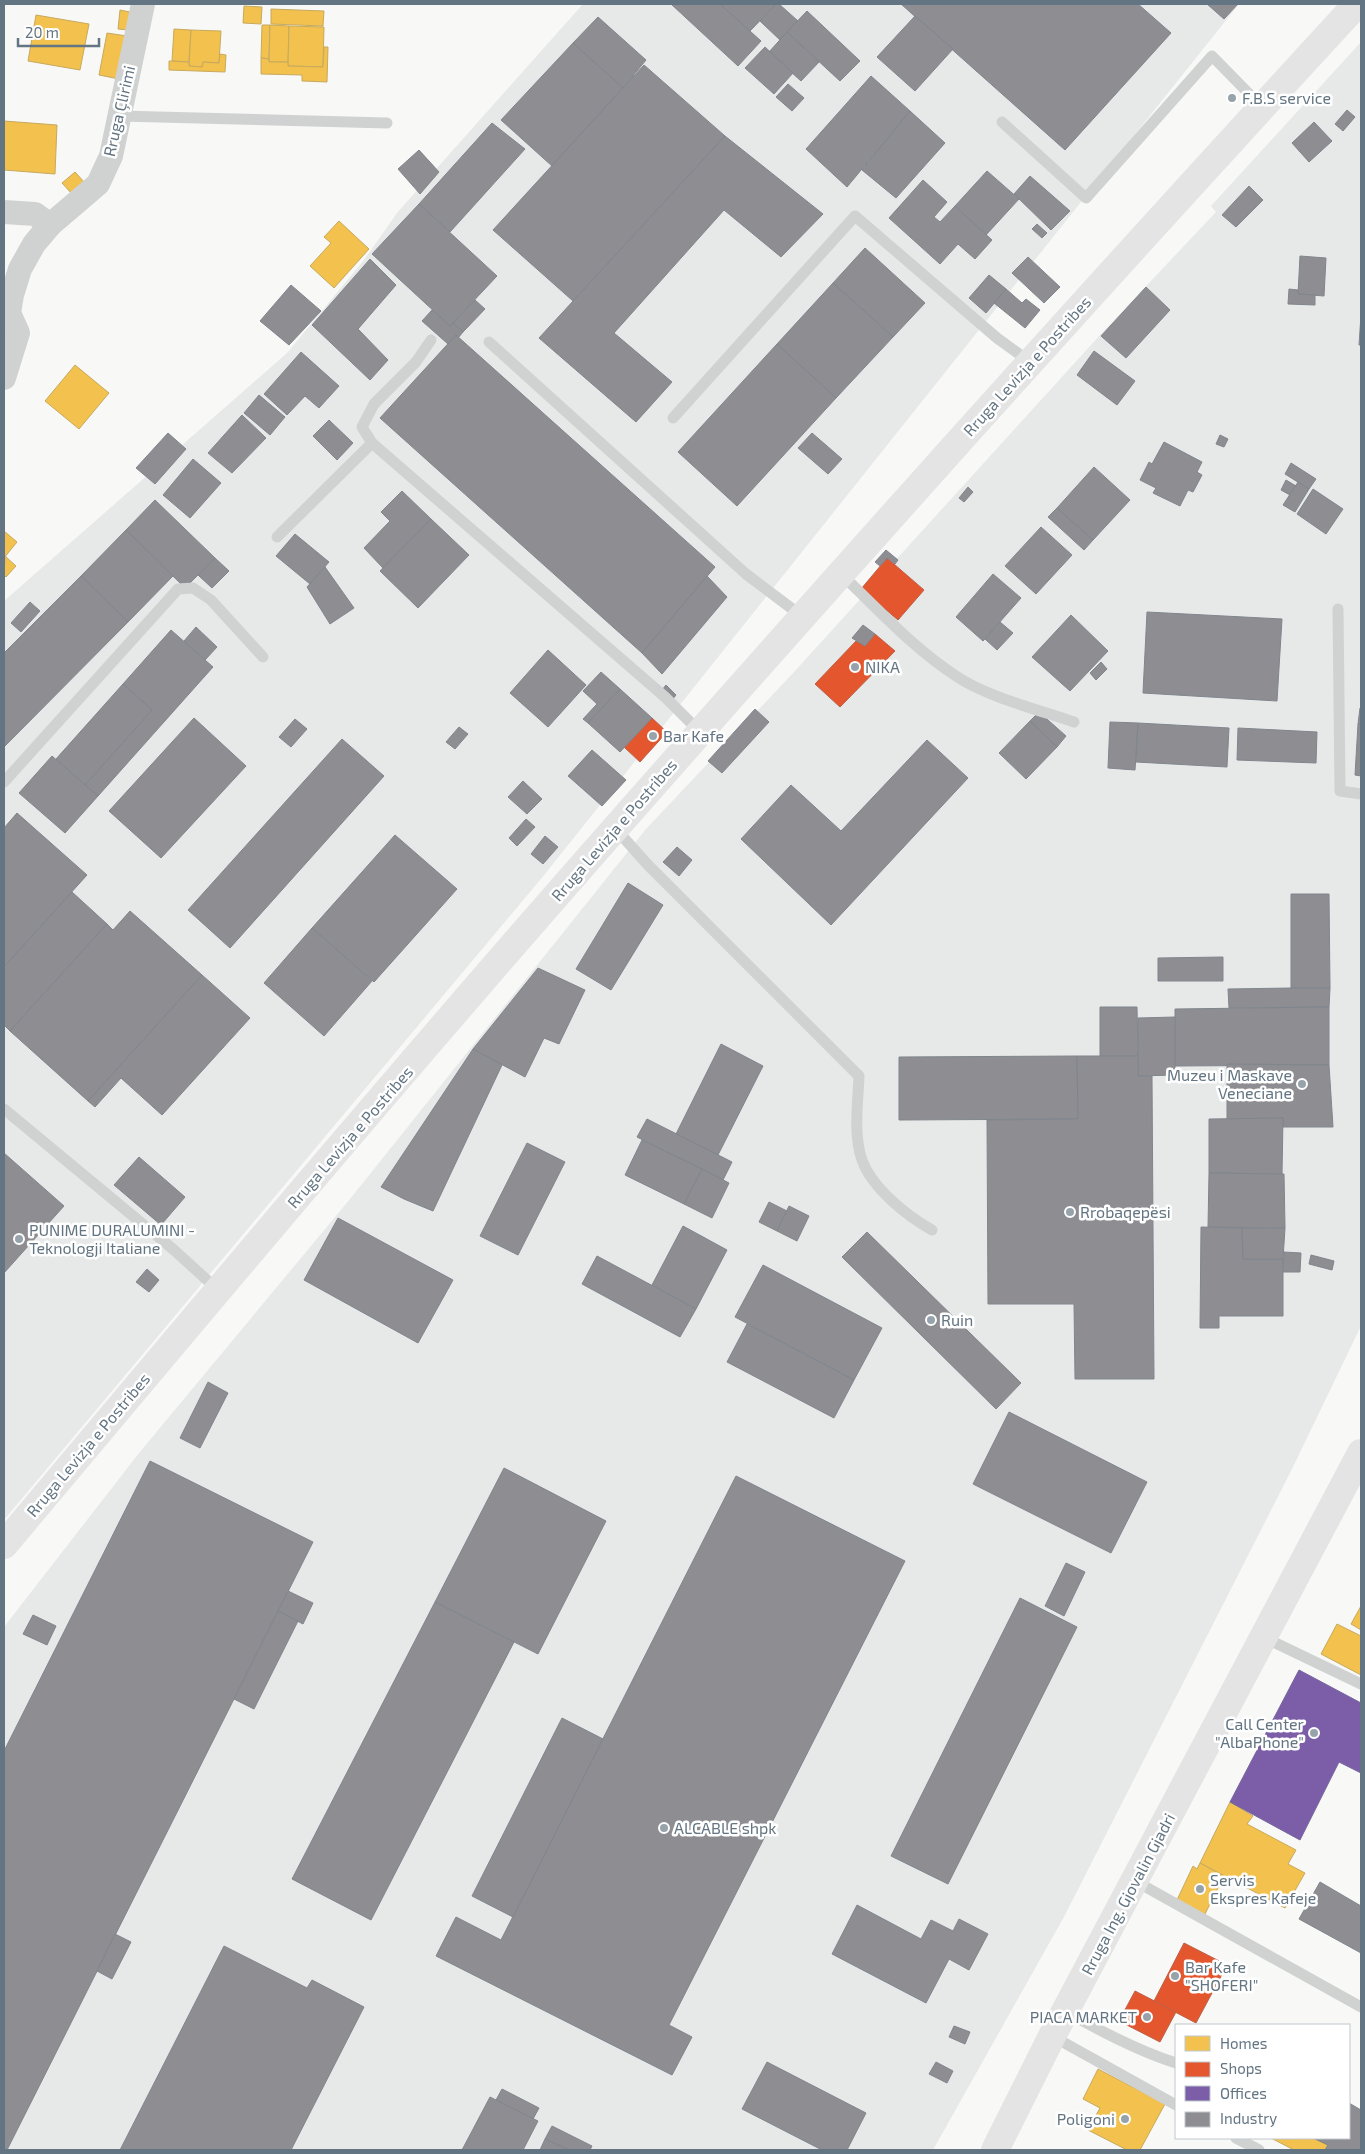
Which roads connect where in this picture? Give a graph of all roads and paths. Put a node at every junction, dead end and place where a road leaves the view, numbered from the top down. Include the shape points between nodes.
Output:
1 (143, 4) edge
2 (1357, 4) edge
3 (1262, 106) junction
4 (119, 116) junction
5 (1002, 122) dead end
6 (387, 123) dead end
7 (4, 212) edge
8 (50, 225) junction
9 (431, 340) dead end
10 (489, 342) dead end
11 (1030, 362) junction
12 (4, 378) edge
13 (673, 418) dead end
14 (372, 443) junction
15 (277, 537) dead end
16 (841, 574) junction
17 (1338, 609) dead end
18 (803, 617) junction
19 (263, 657) dead end
20 (1074, 722) dead end
21 (700, 732) junction
22 (4, 782) edge
23 (1361, 794) edge
24 (615, 828) junction
25 (4, 1109) edge
26 (932, 1230) dead end
27 (218, 1290) junction
28 (1361, 1453) edge
29 (4, 1545) edge
30 (1264, 1638) junction
31 (1361, 1684) edge
32 (1135, 1881) junction
33 (1361, 2007) edge
34 (1066, 2011) junction
35 (1052, 2036) junction
36 (1175, 2063) edge
37 (1175, 2104) edge
38 (1238, 2139) edge
39 (995, 2150) edge
40 (1259, 2150) edge

1 - 4 street, Rruga Çlirimi
2 - 3 street, Rruga Levizja e Postribes
3 - 5 lane via 1212,56 1086,198
3 - 11 street, Rruga Levizja e Postribes
4 - 6 lane
4 - 8 street, Rruga Çlirimi via 111,156 98,184
7 - 8 street via 35,214
8 - 12 street, Rruga Çlirimi via 34,244 20,269 9,313 18,333
9 - 14 lane via 416,362 374,404 362,427
10 - 18 lane via 746,574
11 - 13 lane via 997,338 855,216
11 - 16 street, Rruga Levizja e Postribes
14 - 15 lane
14 - 21 lane via 665,697
16 - 18 street, Rruga Levizja e Postribes
16 - 20 lane via 923,652 957,678
17 - 23 lane via 1340,791
18 - 21 street, Rruga Levizja e Postribes
19 - 22 lane via 211,600 193,588 178,589
21 - 24 street, Rruga Levizja e Postribes
24 - 26 lane via 859,1076 856,1125 862,1161 882,1191 913,1219
24 - 27 street, Rruga Levizja e Postribes
25 - 27 lane
27 - 29 street, Rruga Levizja e Postribes
28 - 30 street, Rruga Ing. Gjovalin Gjadri
30 - 31 lane
30 - 32 street, Rruga Ing. Gjovalin Gjadri
32 - 33 lane
32 - 34 street, Rruga Ing. Gjovalin Gjadri
34 - 35 street, Rruga Ing. Gjovalin Gjadri
34 - 36 lane via 1091,2026
35 - 37 lane
35 - 39 street, Rruga Ing. Gjovalin Gjadri
38 - 40 lane

